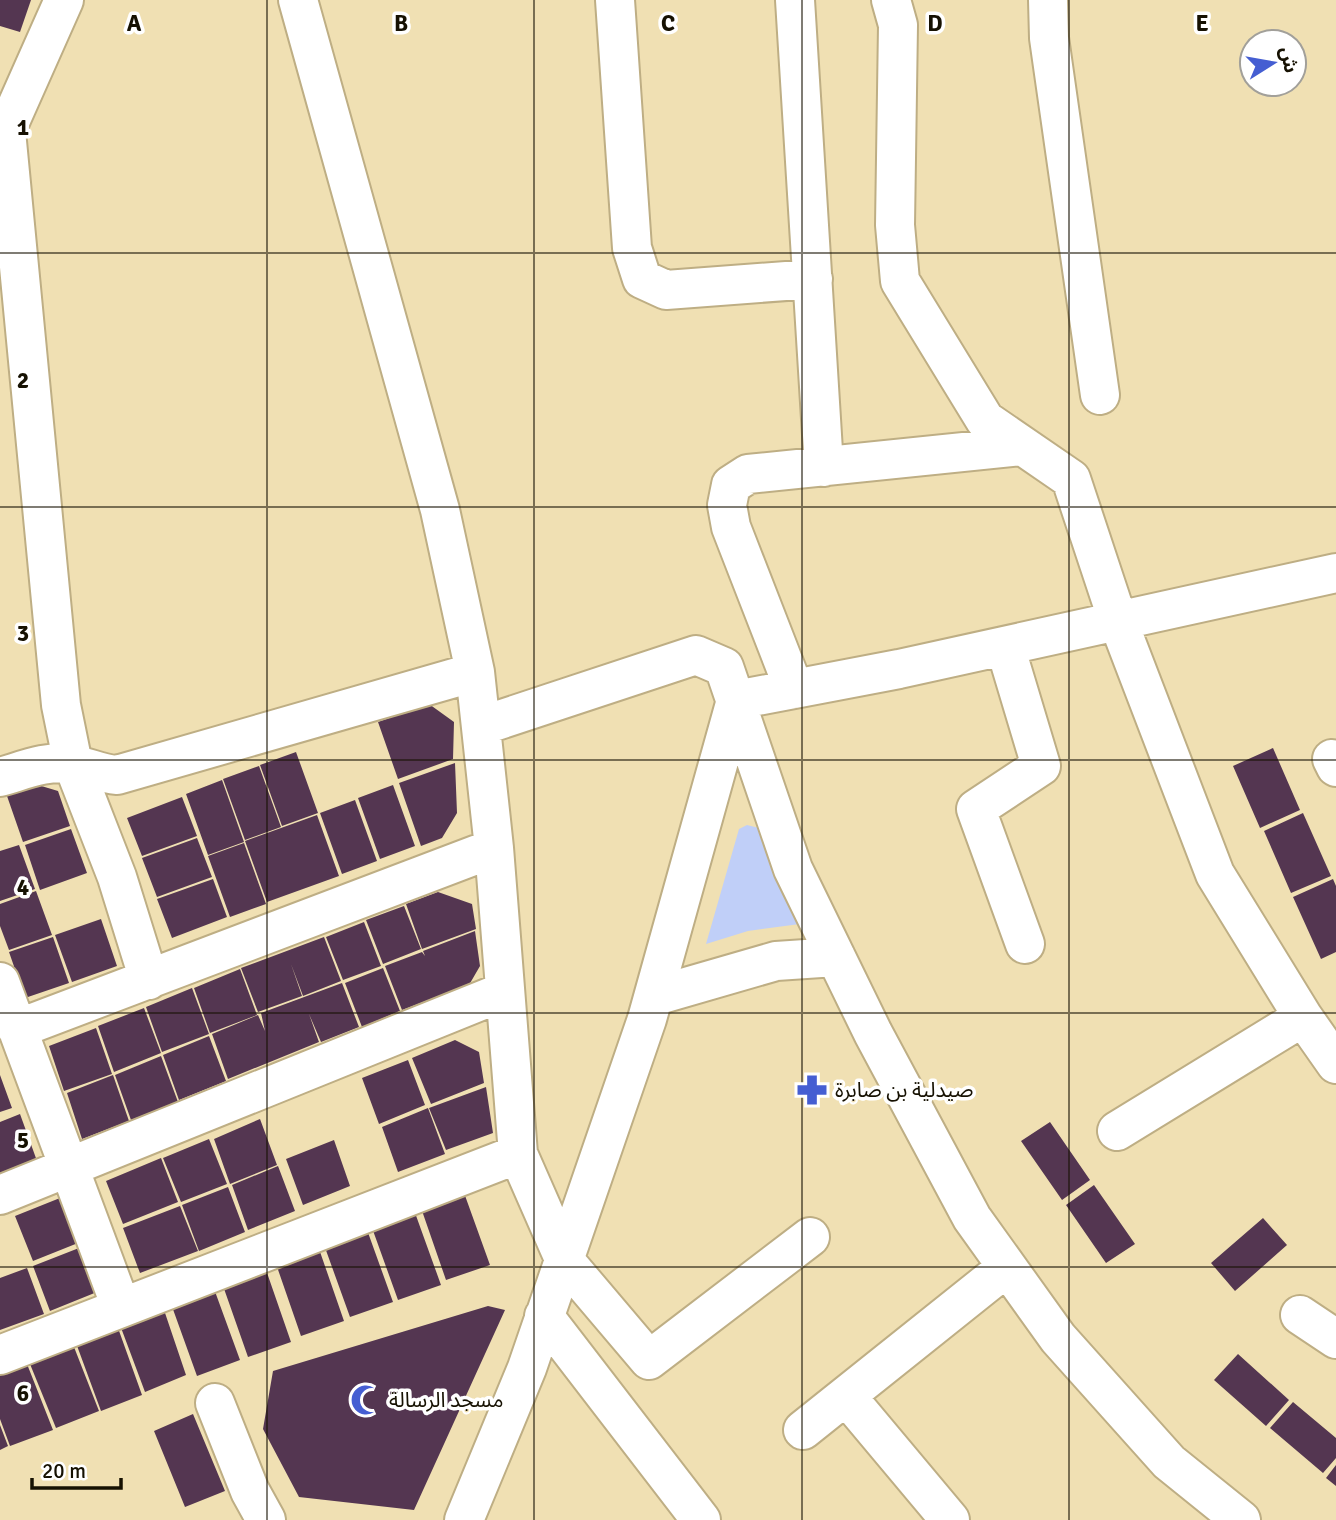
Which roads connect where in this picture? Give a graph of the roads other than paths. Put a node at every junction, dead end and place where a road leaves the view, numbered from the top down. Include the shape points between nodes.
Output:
1 (64, 0) edge
2 (298, 0) edge
3 (615, 0) edge
4 (795, 0) edge
5 (891, 0) edge
6 (1048, 0) edge
7 (3, 137) edge
8 (813, 279) junction
9 (1100, 395) dead end
10 (1022, 446) junction
11 (824, 467) junction
12 (1336, 573) edge
13 (1118, 621) junction
14 (1005, 646) junction
15 (475, 673) junction
16 (794, 689) junction
17 (736, 700) junction
18 (481, 726) junction
19 (73, 764) junction
20 (0, 777) edge
21 (494, 848) junction
22 (1025, 943) dead end
23 (836, 957) junction
24 (149, 979) junction
25 (0, 982) edge
26 (505, 991) junction
27 (654, 996) junction
28 (1303, 1017) junction
29 (18, 1029) junction
30 (1336, 1063) edge
31 (1117, 1131) dead end
32 (518, 1154) junction
33 (68, 1168) junction
34 (0, 1195) edge
35 (810, 1237) dead end
36 (565, 1261) junction
37 (1007, 1266) junction
38 (121, 1307) junction
39 (1300, 1315) dead end
40 (544, 1316) junction
41 (1336, 1339) edge
42 (0, 1356) edge
43 (847, 1397) junction
44 (215, 1404) dead end
45 (803, 1430) dead end
46 (266, 1520) edge
47 (464, 1520) edge
48 (701, 1520) edge
49 (950, 1520) edge
50 (1241, 1520) edge

1 - 7 street
2 - 15 street via 440,510
3 - 8 street via 632,248 642,279 666,290
4 - 8 street
5 - 10 street via 898,25 895,225 900,281 985,420
6 - 9 street via 1048,38
7 - 19 street via 25,307 61,705
8 - 11 street
10 - 11 street
10 - 13 street via 1071,479
11 - 16 street via 748,474 731,485 727,505 731,527
12 - 13 street
13 - 14 street
13 - 28 street via 1215,874
14 - 16 street
14 - 22 street via 1041,766 975,809
15 - 18 street
15 - 19 street via 117,775 102,775
16 - 17 street
17 - 18 street via 724,667 696,655
17 - 23 street via 793,869
17 - 27 street
18 - 21 street
19 - 20 street via 56,762
19 - 24 street via 117,877
21 - 24 street
21 - 26 street
23 - 27 street via 776,961
23 - 37 street via 972,1218
24 - 29 street
25 - 29 street
26 - 32 street
26 - 33 street
27 - 36 street
28 - 30 street
28 - 31 street
29 - 33 street
32 - 36 street
32 - 38 street
33 - 34 street
33 - 38 street
35 - 36 street via 649,1360
36 - 40 street
37 - 43 street
37 - 50 street via 1058,1338 1170,1462
38 - 42 street
39 - 41 street
40 - 47 street
40 - 48 street
43 - 45 street
43 - 49 street
44 - 46 street

